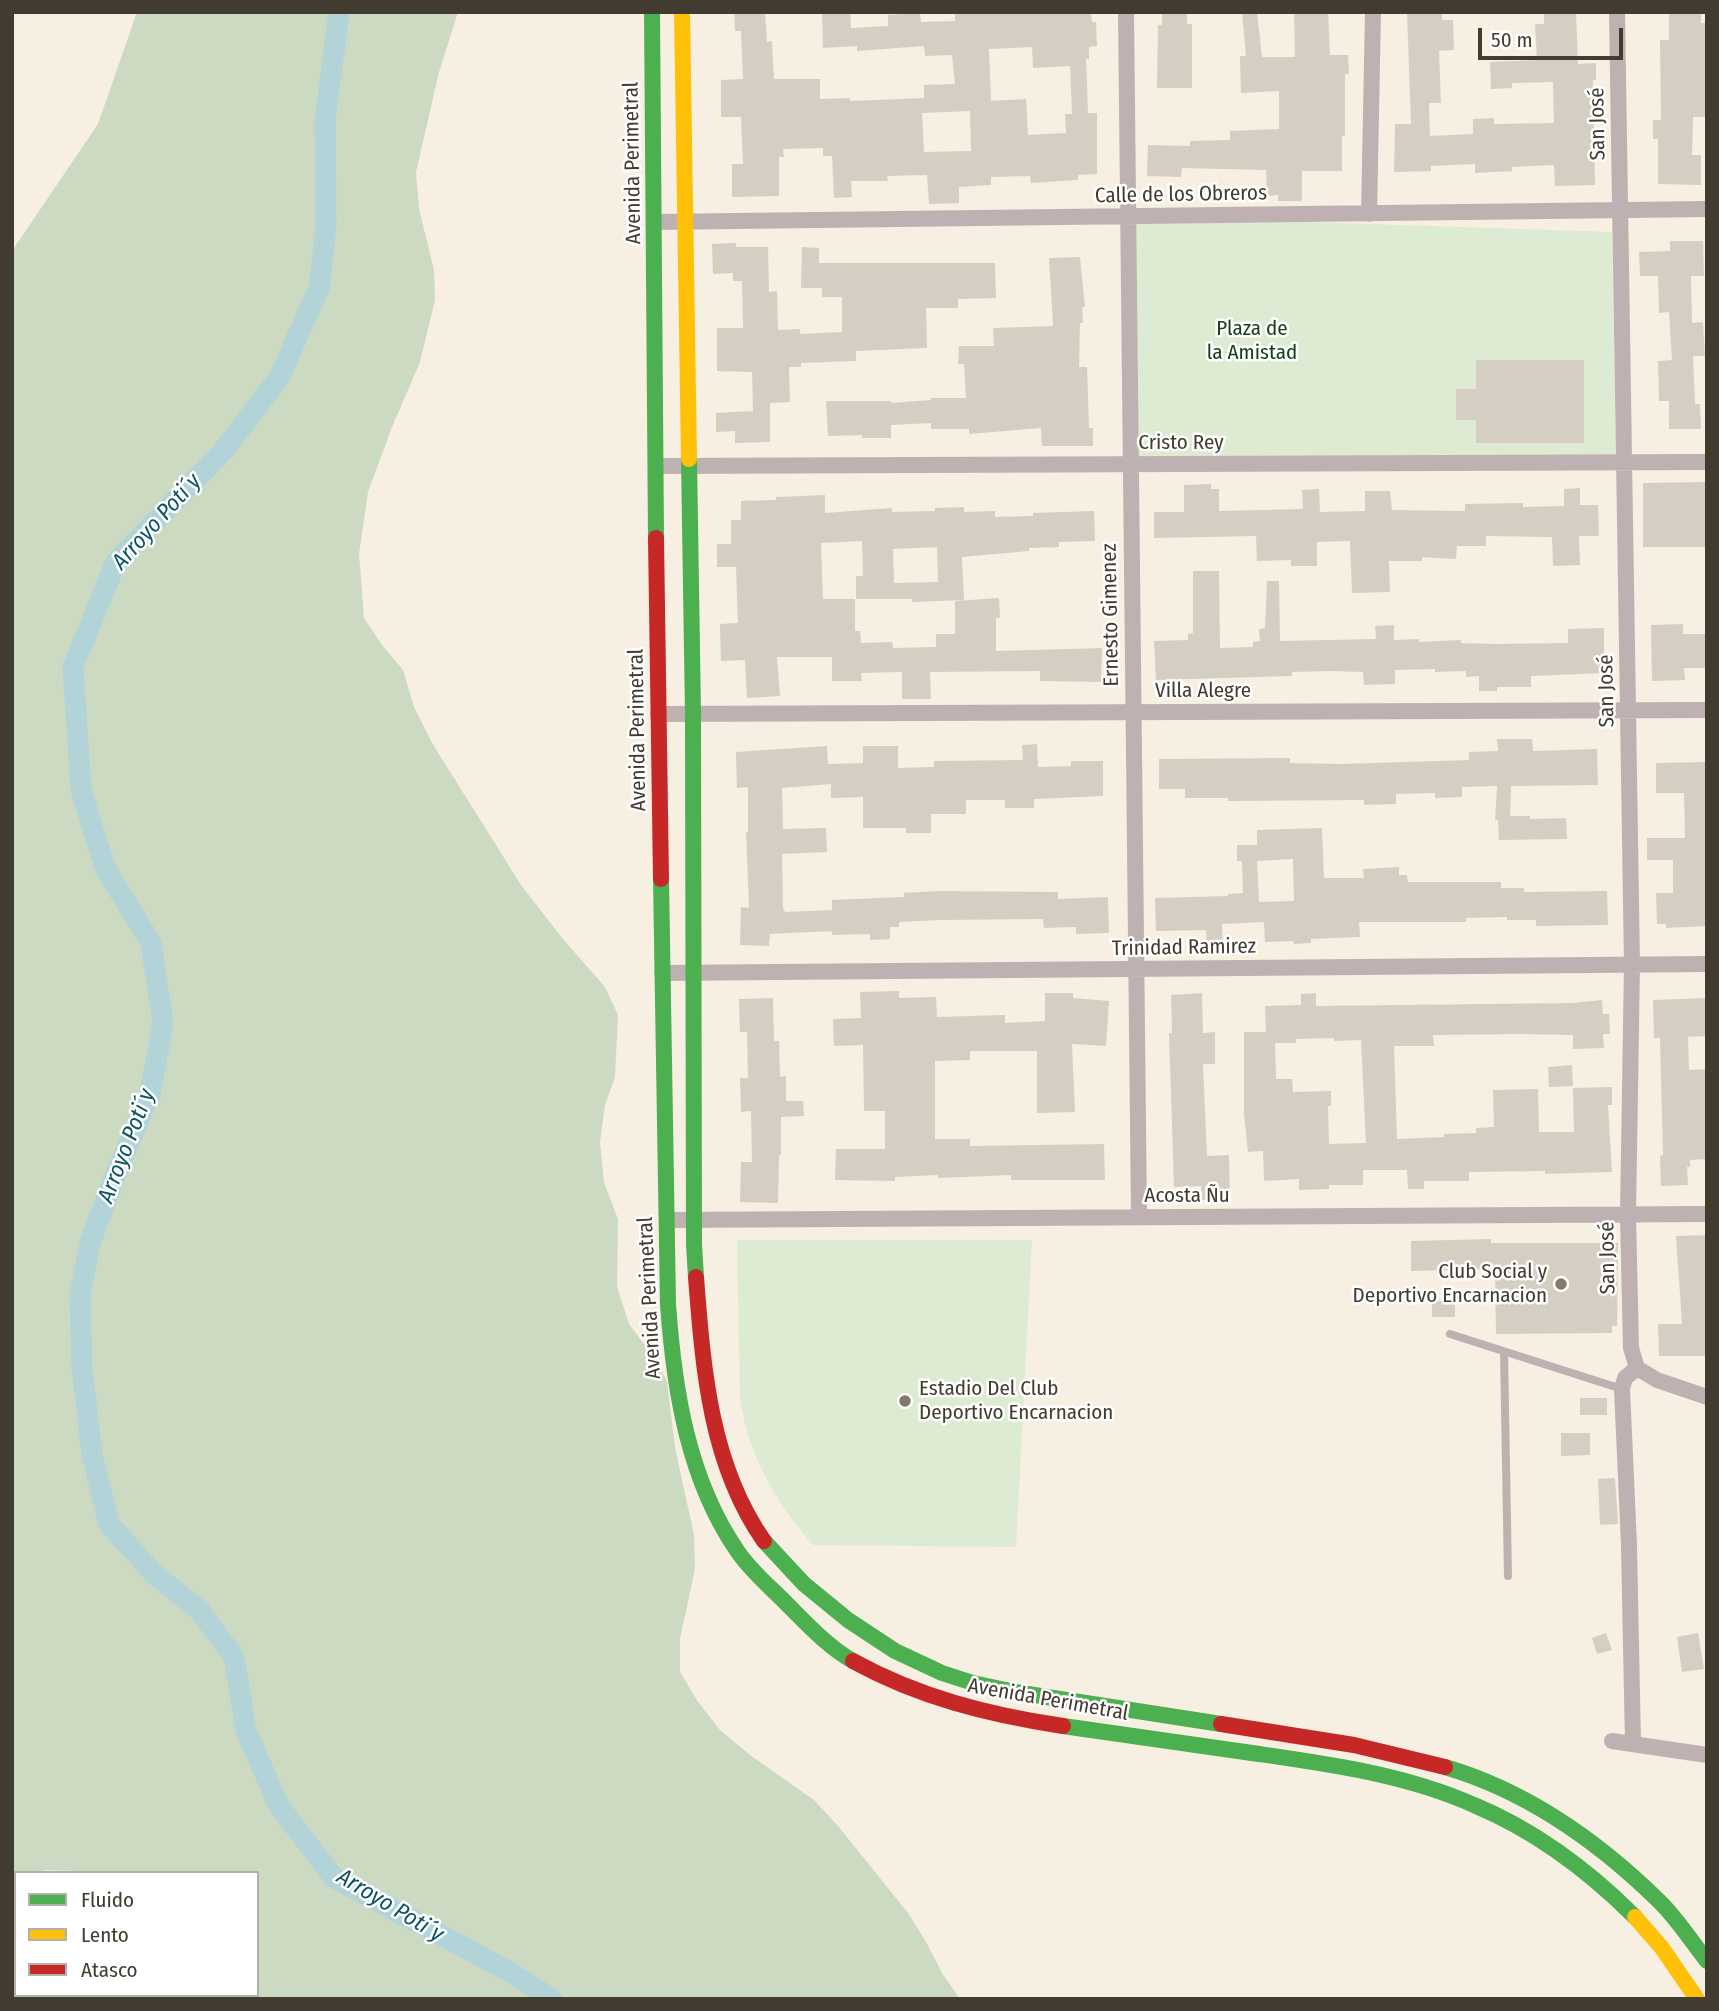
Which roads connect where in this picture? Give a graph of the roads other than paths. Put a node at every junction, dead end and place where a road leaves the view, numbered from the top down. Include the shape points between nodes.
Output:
1 (652, 12) edge
2 (682, 12) edge
3 (1126, 12) edge
4 (1373, 12) edge
5 (1617, 12) edge
6 (1707, 209) edge
7 (1620, 210) junction
8 (1369, 214) junction
9 (1129, 216) junction
10 (655, 222) junction
11 (687, 222) junction
12 (1707, 461) edge
13 (1624, 462) junction
14 (1130, 464) junction
15 (656, 466) junction
16 (690, 466) junction
17 (1629, 710) junction
18 (1707, 710) edge
19 (1134, 712) junction
20 (658, 714) junction
21 (693, 714) junction
22 (1707, 964) edge
23 (1632, 965) junction
24 (1136, 969) junction
25 (662, 973) junction
26 (694, 973) junction
27 (1628, 1214) junction
28 (1707, 1214) edge
29 (1139, 1217) junction
30 (667, 1220) junction
31 (694, 1220) junction
32 (1450, 1334) dead end
33 (1504, 1352) junction
34 (1637, 1368) junction
35 (1622, 1389) junction
36 (1707, 1397) edge
37 (1508, 1576) dead end
38 (1612, 1741) dead end
39 (1633, 1744) junction
40 (1707, 1755) edge
41 (1707, 1961) edge
42 (1697, 1999) edge

1 - 10 main road, Avenida Perimetral
2 - 11 main road, Avenida Perimetral
3 - 9 street, Ernesto Gimenez
4 - 8 street
5 - 7 street, San José
6 - 7 street, Calle de los Obreros
7 - 8 street, Calle de los Obreros
7 - 13 street, San José
8 - 9 street, Calle de los Obreros
9 - 11 street, Calle de los Obreros
9 - 14 street, Ernesto Gimenez
10 - 11 street, Calle de los Obreros
10 - 15 main road, Avenida Perimetral
11 - 16 main road, Avenida Perimetral
12 - 13 street, Cristo Rey
13 - 14 street, Cristo Rey
13 - 17 street, San José
14 - 16 street, Cristo Rey
14 - 19 street, Ernesto Gimenez
15 - 16 street, Cristo Rey
15 - 20 main road, Avenida Perimetral
16 - 21 main road, Avenida Perimetral
17 - 18 street, Villa Alegre
17 - 19 street, Villa Alegre
17 - 23 street, San José
19 - 21 street, Villa Alegre
19 - 24 street, Ernesto Gimenez
20 - 21 street, Villa Alegre
20 - 25 main road, Avenida Perimetral
21 - 26 main road, Avenida Perimetral
22 - 23 street, Trinidad Ramirez
23 - 24 street, Trinidad Ramirez
23 - 27 street, San José
24 - 26 street, Trinidad Ramirez
24 - 29 street, Ernesto Gimenez
25 - 26 street, Trinidad Ramirez
25 - 30 main road, Avenida Perimetral
26 - 31 main road, Avenida Perimetral
27 - 28 street, Acosta Ñu
27 - 29 street, Acosta Ñu
27 - 34 street, San José via 1631,1348
29 - 31 street, Acosta Ñu
30 - 31 street, Acosta Ñu
30 - 42 main road, Avenida Perimetral via 671,1356 687,1443 701,1480 739,1553 811,1629 842,1654 905,1688 981,1711 1351,1766 1449,1794 1497,1815 1576,1866 1651,1934
31 - 41 main road, Avenida Perimetral via 698,1311 709,1407 718,1440 747,1514 767,1545 848,1621 908,1659 976,1685 1354,1745 1489,1782 1570,1826 1598,1847 1662,1904
32 - 33 lane
33 - 35 lane
33 - 37 lane
34 - 35 street via 1625,1378
34 - 36 street
35 - 39 street
38 - 39 street
39 - 40 street

